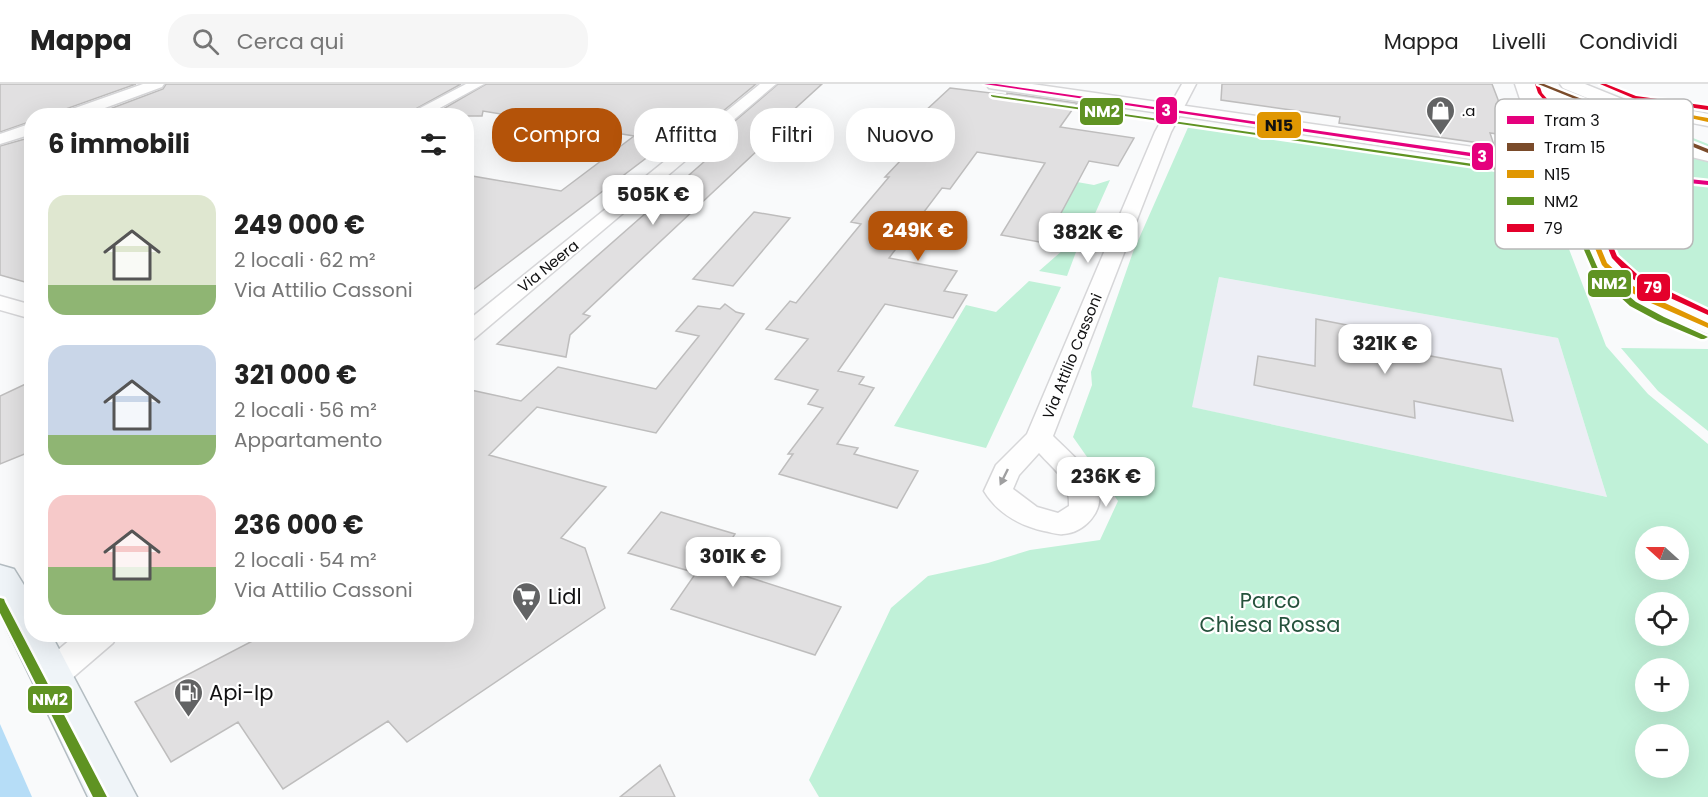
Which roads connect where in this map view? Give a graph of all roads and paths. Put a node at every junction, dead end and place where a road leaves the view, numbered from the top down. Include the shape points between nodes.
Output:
1 (157, 84) edge
2 (477, 84) edge
3 (769, 84) edge
4 (995, 84) edge
5 (1189, 84) edge
6 (1524, 84) edge
7 (1569, 84) edge
8 (1529, 99) edge
9 (1551, 99) edge
10 (1605, 99) edge
11 (90, 108) edge
12 (428, 108) edge
13 (1176, 110) junction
14 (24, 131) edge
15 (1693, 134) edge
16 (0, 139) edge
17 (1708, 140) edge
18 (1693, 151) edge
19 (1708, 155) edge
20 (1495, 156) edge
21 (1599, 249) edge
22 (474, 326) edge
23 (1708, 326) edge
24 (1039, 438) dead end
25 (16, 596) edge
26 (24, 614) edge
27 (36, 642) edge
28 (91, 642) edge
29 (51, 676) junction
30 (113, 797) edge

1 - 11 street
2 - 12 street
3 - 22 street, Via Neera
4 - 13 street
5 - 13 street, Via Attilio Cassoni
6 - 8 street
6 - 9 street
7 - 10 street
13 - 20 street
13 - 24 street, Via Attilio Cassoni via 1162,132
14 - 16 street
15 - 17 street
18 - 19 street
21 - 23 street via 1605,264 1627,286
25 - 26 main road
27 - 29 main road
28 - 29 street
29 - 30 main road

